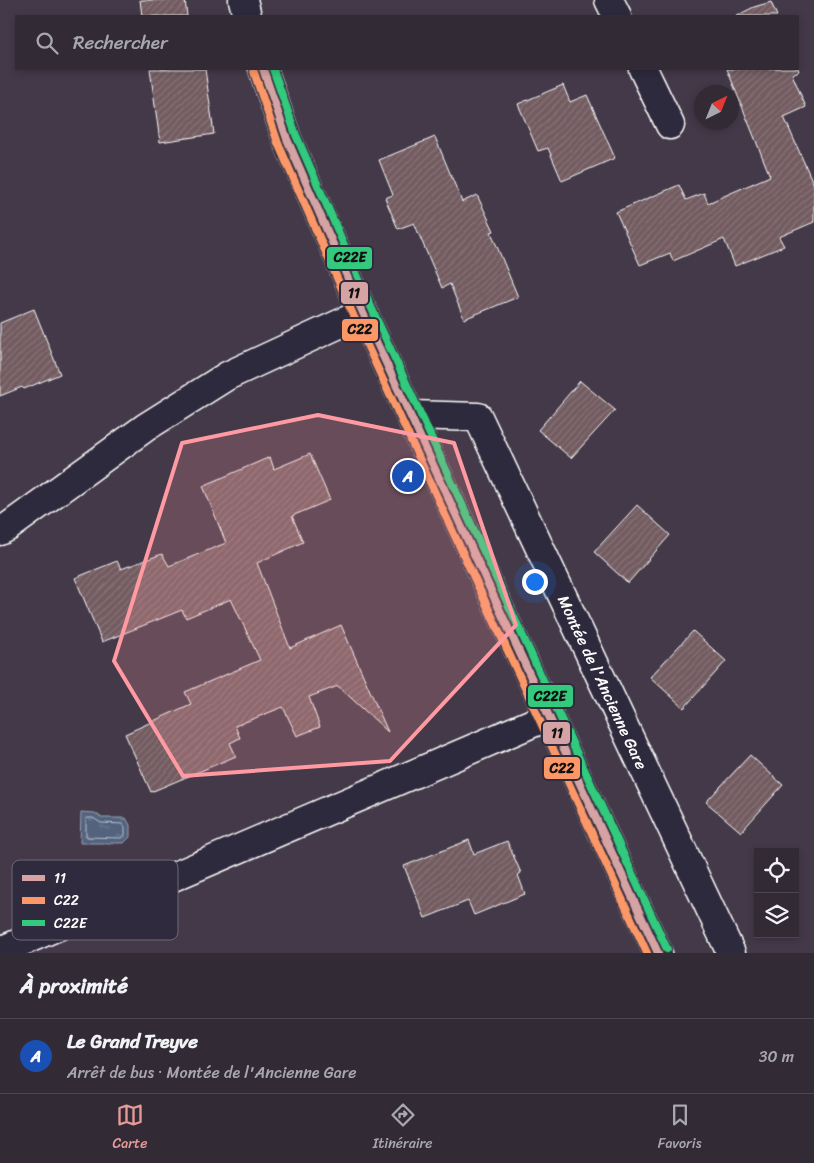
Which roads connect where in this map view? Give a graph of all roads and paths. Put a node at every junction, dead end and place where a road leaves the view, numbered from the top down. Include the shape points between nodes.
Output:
1 (243, 0) edge
2 (609, 0) edge
3 (247, 15) edge
4 (616, 15) edge
5 (263, 70) edge
6 (643, 70) edge
7 (670, 125) dead end
8 (363, 313) junction
9 (411, 416) junction
10 (0, 530) edge
11 (549, 716) junction
12 (178, 875) edge
13 (26, 940) edge
14 (0, 951) edge
15 (658, 953) edge
16 (731, 953) edge

1 - 3 street
2 - 4 street
5 - 8 street via 287,139
6 - 7 street
8 - 9 street
8 - 10 street via 227,376 146,427
9 - 11 street
9 - 16 street, Montée de l'Ancienne Gare via 478,417
11 - 12 street
11 - 15 street
13 - 14 street

